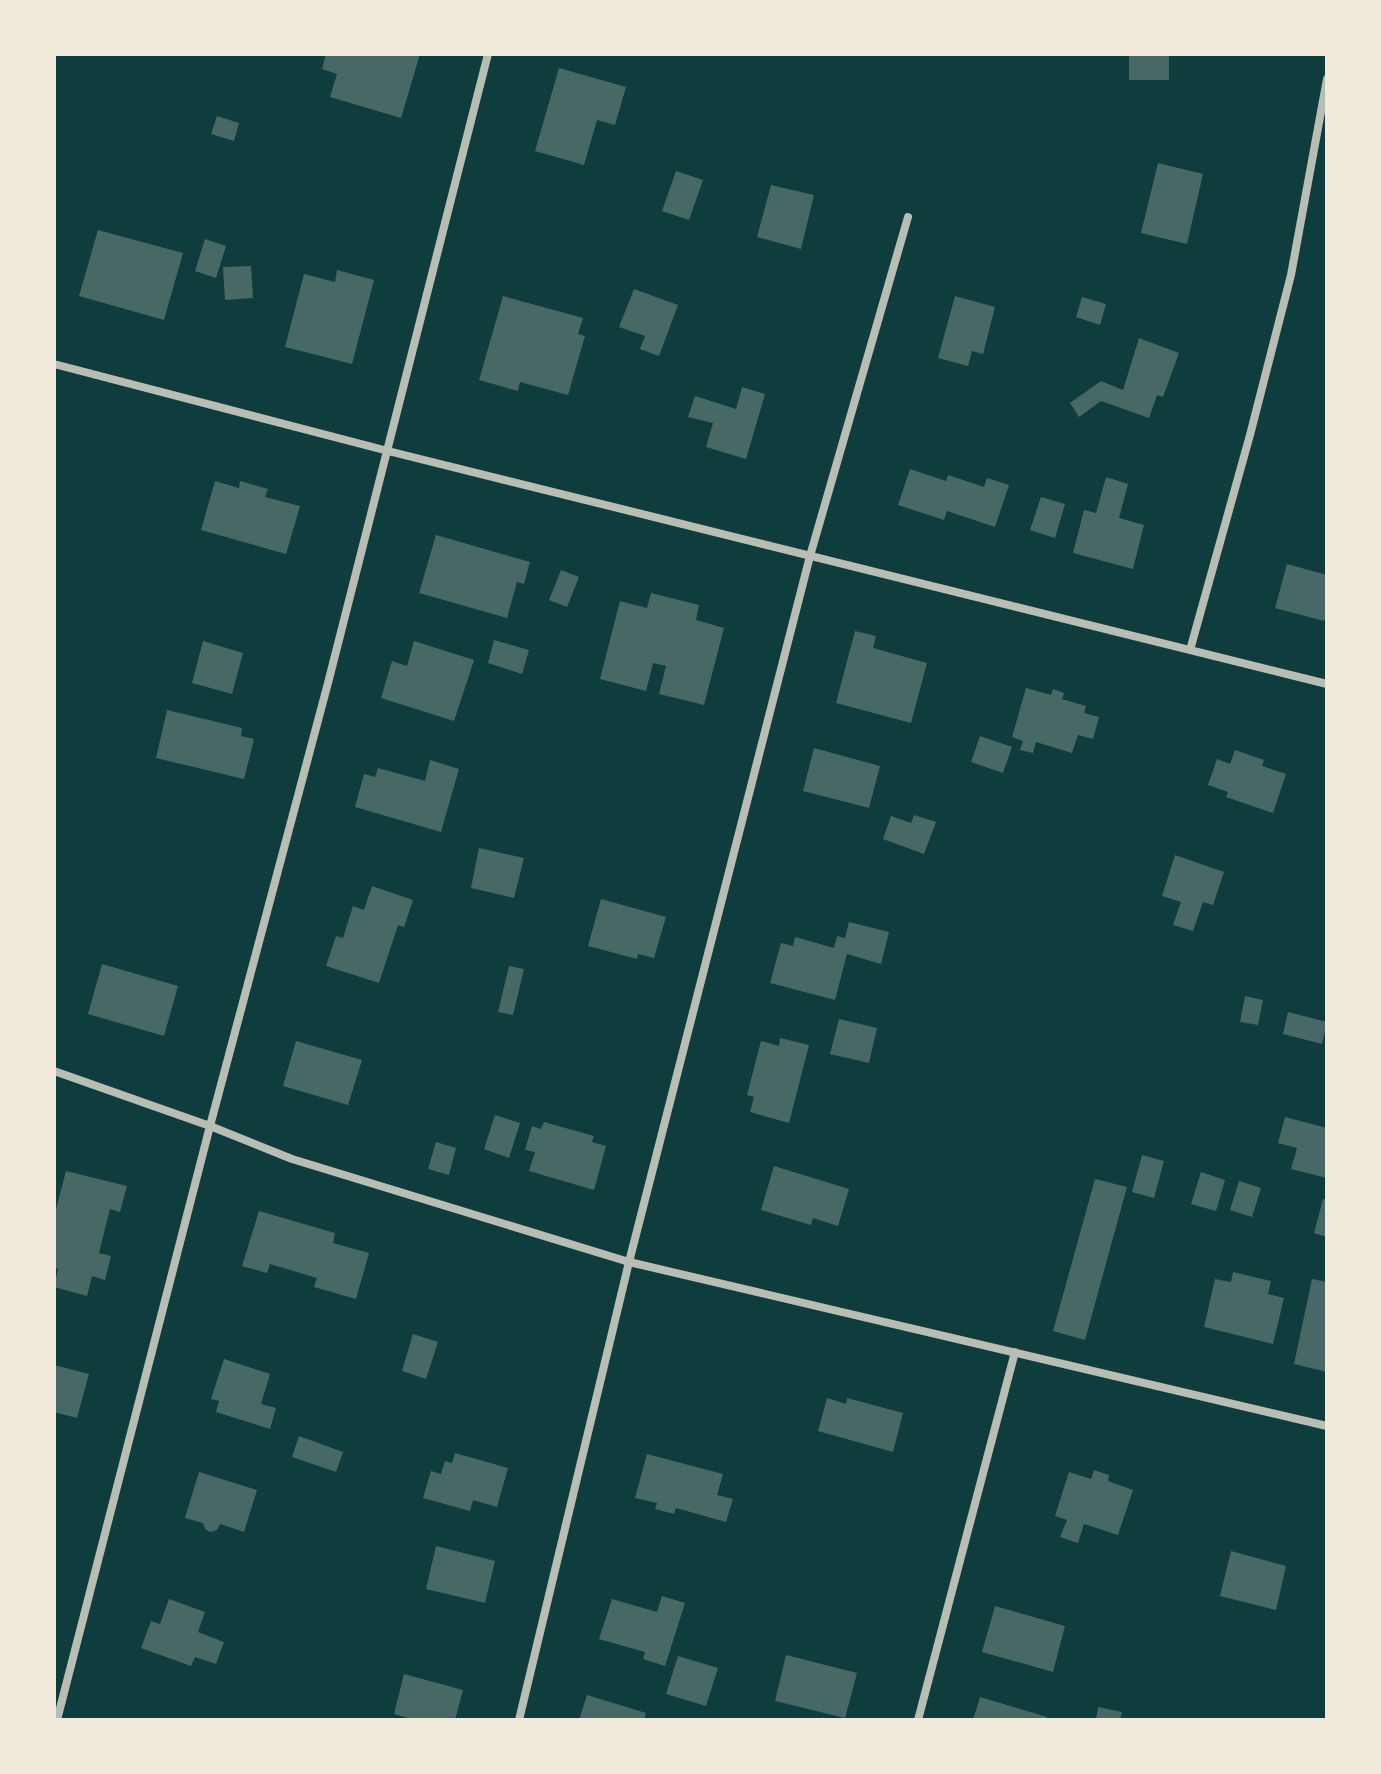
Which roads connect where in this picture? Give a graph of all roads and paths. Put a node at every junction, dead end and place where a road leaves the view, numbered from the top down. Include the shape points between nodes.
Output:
1 (488, 54) edge
2 (1327, 79) edge
3 (908, 217) dead end
4 (54, 364) edge
5 (388, 451) junction
6 (810, 556) junction
7 (1190, 650) junction
8 (1327, 684) edge
9 (54, 1071) edge
10 (210, 1126) junction
11 (629, 1262) junction
12 (1015, 1352) junction
13 (1327, 1426) edge
14 (57, 1720) edge
15 (519, 1720) edge
16 (918, 1720) edge

1 - 5 street
2 - 7 street via 1291,275
3 - 6 street
4 - 5 street
5 - 6 street
5 - 10 street
6 - 7 street
6 - 11 street
7 - 8 street
9 - 10 street
10 - 11 street via 292,1159
10 - 14 street
11 - 12 street
11 - 15 street
12 - 13 street
12 - 16 street

